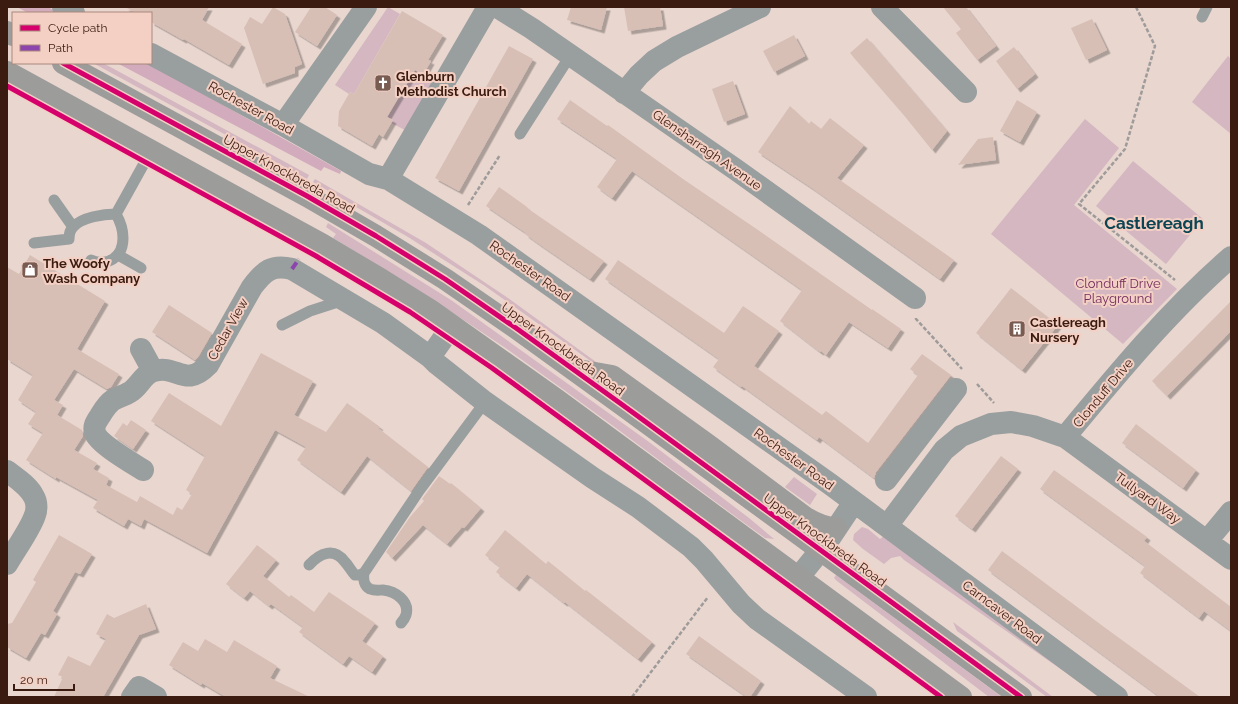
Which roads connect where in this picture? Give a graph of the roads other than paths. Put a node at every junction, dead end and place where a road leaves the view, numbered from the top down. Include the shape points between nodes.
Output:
1 (63, 7) edge
2 (366, 7) edge
3 (488, 7) edge
4 (497, 7) edge
5 (760, 7) edge
6 (882, 7) edge
7 (72, 12) edge
8 (152, 55) edge
9 (570, 56) junction
10 (65, 64) edge
11 (7, 72) edge
12 (966, 92) dead end
13 (624, 94) junction
14 (283, 124) junction
15 (520, 134) dead end
16 (151, 151) junction
17 (388, 179) junction
18 (54, 200) dead end
19 (116, 214) junction
20 (73, 227) junction
21 (34, 243) dead end
22 (118, 255) junction
23 (1231, 257) edge
24 (91, 260) dead end
25 (141, 268) dead end
26 (915, 298) road end
27 (344, 300) junction
28 (282, 326) dead end
29 (452, 326) junction
30 (141, 349) dead end
31 (430, 357) junction
32 (573, 369) junction
33 (153, 371) junction
34 (964, 380) road end
35 (485, 402) junction
36 (1066, 437) junction
37 (910, 450) junction
38 (930, 467) junction
39 (143, 470) dead end
40 (7, 471) edge
41 (886, 480) dead end
42 (854, 502) junction
43 (1231, 512) edge
44 (887, 526) junction
45 (836, 528) junction
46 (1207, 540) junction
47 (821, 550) junction
48 (1231, 559) edge
49 (7, 564) edge
50 (309, 565) dead end
51 (364, 573) junction
52 (798, 578) junction
53 (401, 623) dead end
54 (132, 697) edge
55 (156, 697) edge
56 (866, 697) edge
57 (961, 697) edge
58 (1021, 697) edge
59 (1117, 697) edge

1 - 7 street
2 - 14 street
3 - 17 street
4 - 9 street, Glensharragh Avenue via 532,28
5 - 13 street via 677,47 654,61
6 - 12 street
8 - 14 street, Rochester Road
9 - 13 street, Glensharragh Avenue
9 - 15 lane
10 - 32 highway, Upper Knockbreda Road via 376,236 445,279
11 - 16 highway
13 - 26 street, Glensharragh Avenue via 735,169
14 - 17 street, Rochester Road via 369,174
16 - 19 lane
16 - 29 highway via 323,245
17 - 42 street, Rochester Road via 457,221
18 - 20 lane
19 - 20 lane via 92,217
19 - 22 lane via 124,238
20 - 21 lane via 69,239
22 - 24 lane via 105,262
22 - 25 lane
23 - 36 street, Clonduff Drive via 1166,320
27 - 28 lane via 310,311
27 - 31 street via 384,323
27 - 33 street, Cedar View via 292,269 274,268 260,276 252,287 202,372 186,376 161,369
29 - 31 street
29 - 52 highway
30 - 33 street
31 - 35 street
32 - 45 highway via 612,376 806,518 817,525
32 - 47 highway, Upper Knockbreda Road
33 - 39 street via 145,376 134,390 112,400 94,425 97,438
34 - 37 street
35 - 51 lane via 419,491
35 - 56 street via 638,507 691,547 740,604 757,619
36 - 38 street, Clonduff Drive via 1011,422 991,424 961,436 944,450
36 - 46 street, Tullyard Way
37 - 38 street
37 - 41 street
38 - 44 street, Clonduff Drive
40 - 49 street via 29,490 37,505 32,522
42 - 44 street, Rochester Road
42 - 45 street
43 - 46 street
44 - 59 street, Carncaver Road
45 - 47 street
46 - 48 street, Tullyard Way
47 - 52 street
47 - 58 highway, Upper Knockbreda Road
50 - 51 lane via 316,558 332,553 346,562 355,575
51 - 53 lane via 363,578 369,589 392,592 400,596 406,604 406,613
52 - 57 highway
54 - 55 street via 139,687

